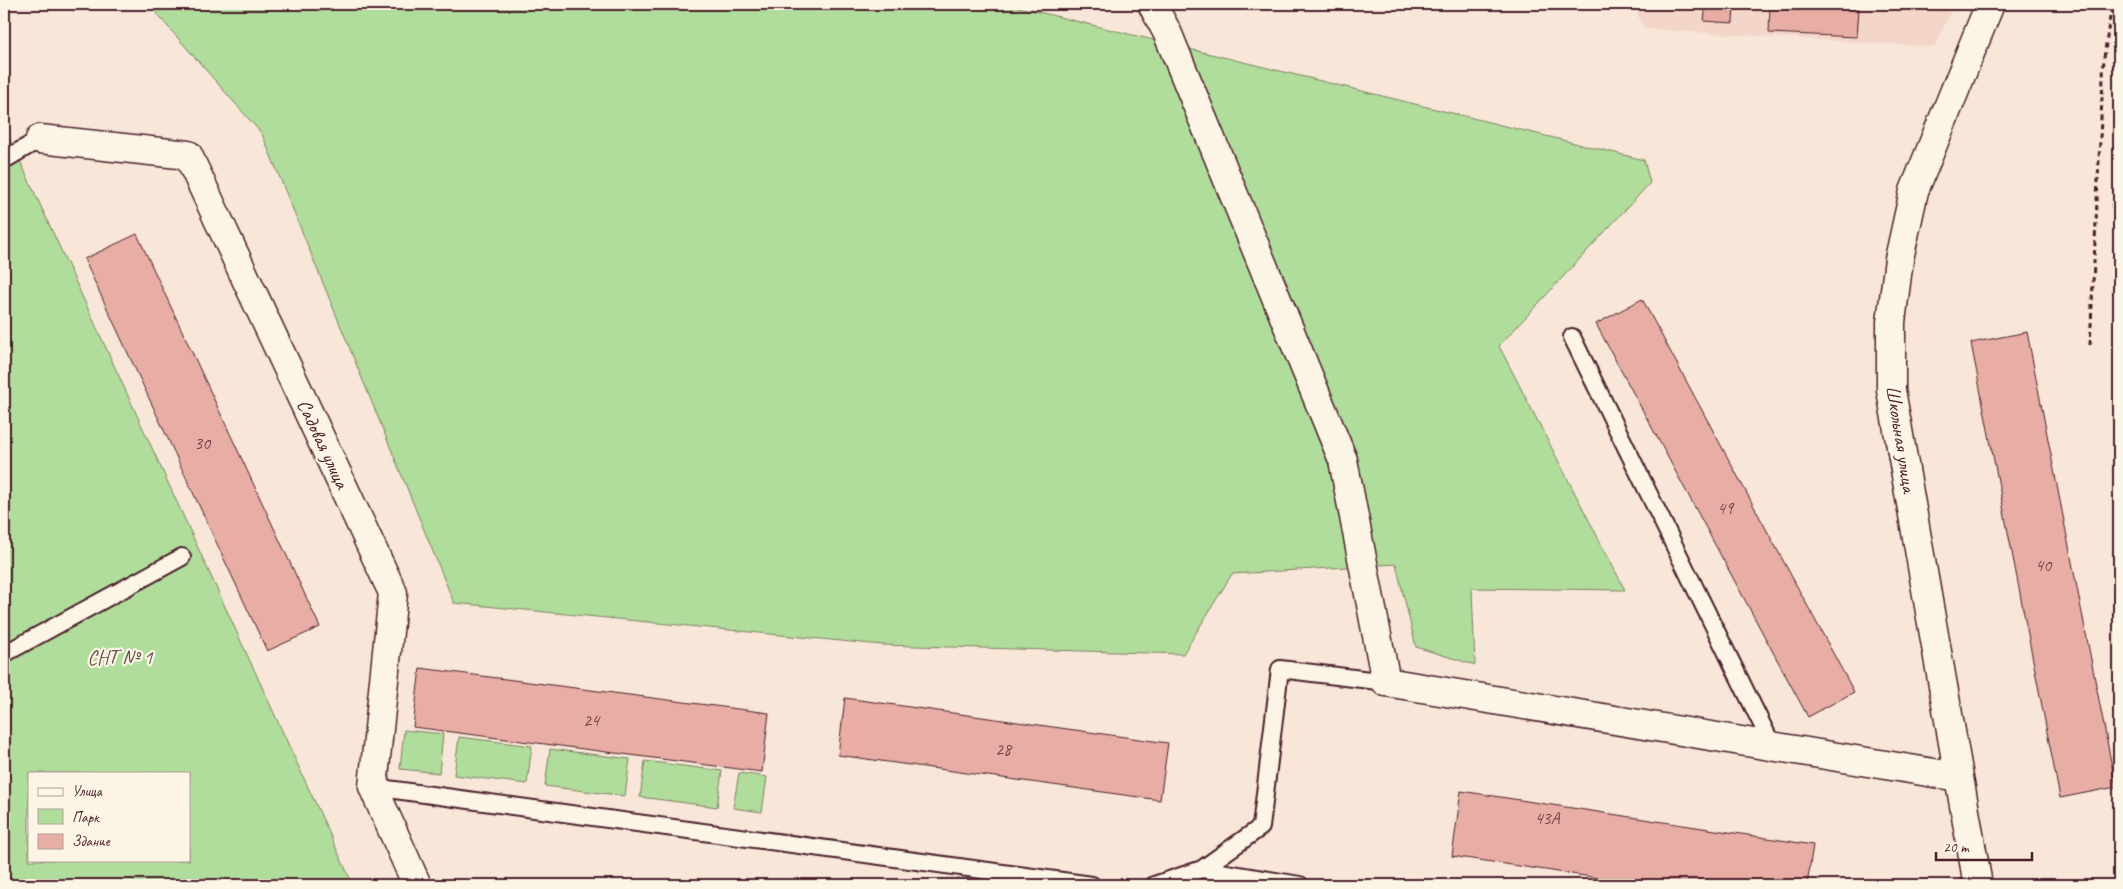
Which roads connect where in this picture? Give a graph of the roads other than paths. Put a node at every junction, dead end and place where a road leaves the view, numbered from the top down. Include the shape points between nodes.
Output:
1 (1152, 4) edge
2 (1990, 4) edge
3 (40, 139) joint
4 (4, 160) edge
5 (1572, 337) dead end
6 (182, 557) dead end
7 (4, 654) edge
8 (1386, 682) junction
9 (1773, 747) junction
10 (1958, 776) junction
11 (373, 787) junction
12 (1202, 869) junction
13 (417, 885) edge
14 (1092, 885) edge
15 (1154, 885) edge
16 (1300, 885) edge
17 (1978, 885) edge

1 - 8 street via 1167,32 1343,460
2 - 10 street, Школьная улица via 1914,191 1899,259 1891,322 1891,390
3 - 4 lane
3 - 11 street, Садовая улица via 188,155 393,593
5 - 9 lane
6 - 7 lane
8 - 9 street
8 - 12 lane via 1280,669 1261,827
9 - 10 street
10 - 17 street, Школьная улица
11 - 13 street
11 - 14 lane
12 - 15 lane
12 - 16 lane

